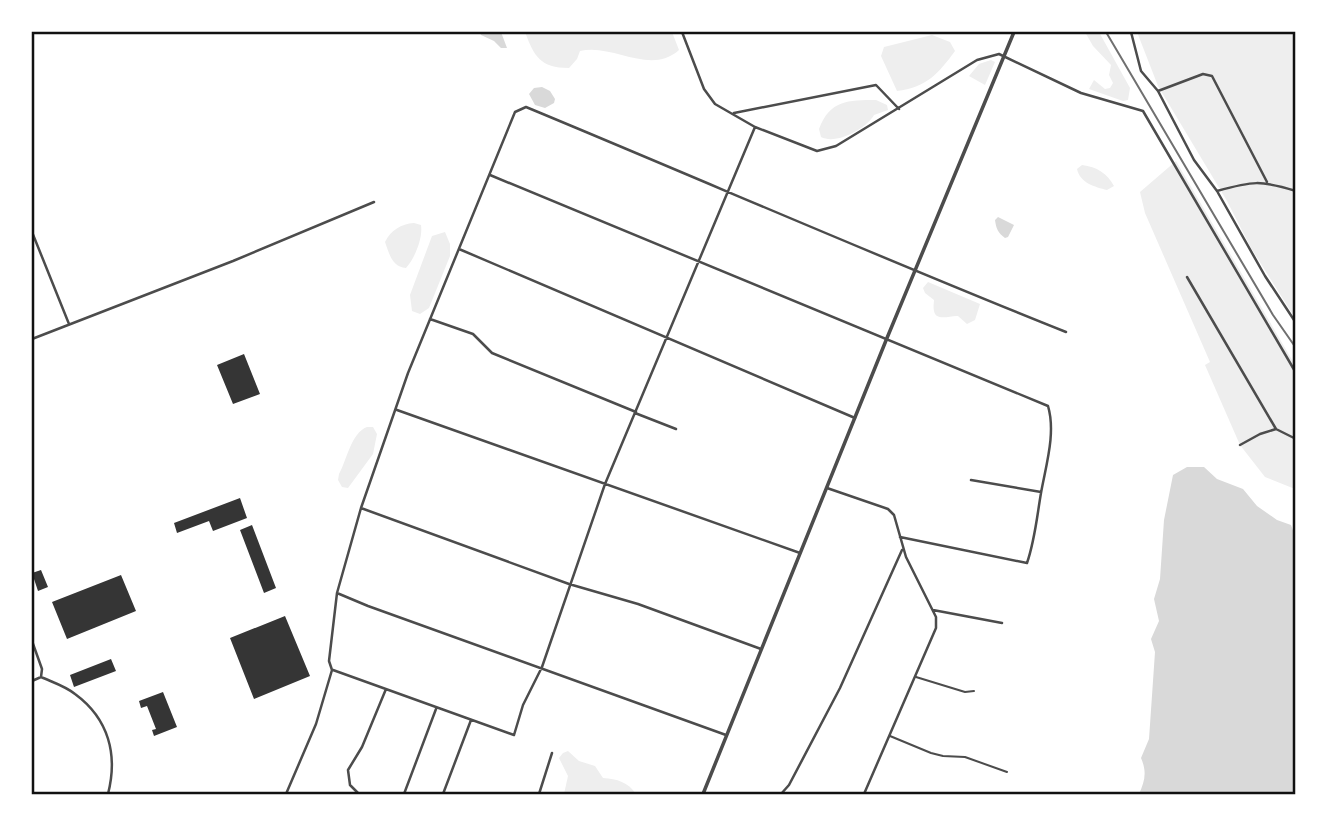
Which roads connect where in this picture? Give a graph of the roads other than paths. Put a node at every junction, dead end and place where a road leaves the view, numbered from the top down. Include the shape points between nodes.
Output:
1 (682, 32) edge
2 (1014, 32) edge
3 (1131, 32) edge
4 (1004, 56) junction
5 (1158, 91) junction
6 (900, 109) junction
7 (732, 114) junction
8 (755, 127) junction
9 (490, 175) junction
10 (1267, 182) junction
11 (727, 190) junction
12 (1217, 191) junction
13 (1296, 191) edge
14 (374, 202) dead end
15 (32, 232) edge
16 (459, 249) junction
17 (699, 262) junction
18 (915, 271) junction
19 (1187, 277) dead end
20 (430, 319) junction
21 (1296, 323) edge
22 (69, 324) junction
23 (1066, 332) dead end
24 (667, 338) junction
25 (887, 338) junction
26 (32, 339) edge
27 (1296, 373) edge
28 (397, 410) junction
29 (635, 412) junction
30 (856, 418) junction
31 (676, 429) dead end
32 (1276, 429) junction
33 (1296, 439) edge
34 (1240, 445) dead end
35 (971, 480) dead end
36 (605, 484) junction
37 (827, 488) junction
38 (1041, 492) junction
39 (361, 508) junction
40 (900, 537) junction
41 (903, 547) junction
42 (801, 553) junction
43 (569, 584) junction
44 (337, 593) junction
45 (933, 610) junction
46 (1002, 623) dead end
47 (32, 641) edge
48 (761, 649) junction
49 (542, 667) junction
50 (332, 670) junction
51 (915, 676) junction
52 (41, 677) junction
53 (32, 681) edge
54 (386, 689) junction
55 (974, 691) dead end
56 (437, 708) junction
57 (471, 720) junction
58 (726, 735) junction
59 (889, 736) junction
60 (552, 752) dead end
61 (1007, 772) dead end
62 (108, 794) edge
63 (286, 794) edge
64 (359, 794) edge
65 (404, 794) edge
66 (443, 794) edge
67 (539, 794) edge
68 (703, 794) edge
69 (781, 794) edge
70 (864, 794) edge

1 - 7 street via 704,89 715,104
2 - 4 street
3 - 5 street via 1141,71
4 - 6 street via 992,54 976,60
4 - 18 street
4 - 27 street via 1081,93 1143,111
5 - 10 street via 1203,74 1212,76
5 - 12 street via 1194,160
6 - 7 street via 876,85
6 - 8 street via 836,146 817,151
7 - 8 street
8 - 11 street
9 - 11 street via 515,112 526,107
9 - 16 street
9 - 17 street
10 - 12 street
10 - 13 street
11 - 17 street
11 - 18 street
12 - 21 street
14 - 22 street
15 - 22 street
16 - 20 street
16 - 24 street
17 - 24 street
17 - 25 street
18 - 23 street
18 - 25 street
19 - 32 street
20 - 28 street
20 - 29 street via 474,334 492,353
22 - 26 street
24 - 29 street
24 - 30 street
25 - 30 street
25 - 38 street via 1048,406 1050,434
28 - 36 street
28 - 39 street
29 - 31 street
29 - 36 street
30 - 37 street
32 - 33 street
32 - 34 street
35 - 38 street
36 - 42 street
36 - 43 street
37 - 40 street via 888,509 894,514
37 - 42 street
38 - 40 street via 1027,562
39 - 43 street
39 - 44 street
40 - 41 street
41 - 45 street
41 - 69 street via 840,688
42 - 48 street
43 - 48 street
43 - 49 street
44 - 49 street
44 - 50 street via 329,661
45 - 46 street
45 - 51 street via 936,628
47 - 52 street
48 - 58 street
49 - 57 street via 514,735
49 - 58 street
50 - 54 street
50 - 63 street via 316,724
51 - 55 lane
51 - 59 street
52 - 53 street
52 - 62 street via 74,692 95,710 112,746
54 - 56 street
54 - 64 street via 348,770 350,785
56 - 57 street
56 - 65 street
57 - 66 street
58 - 68 street
59 - 61 lane via 931,753 965,757
59 - 70 street
60 - 67 street

